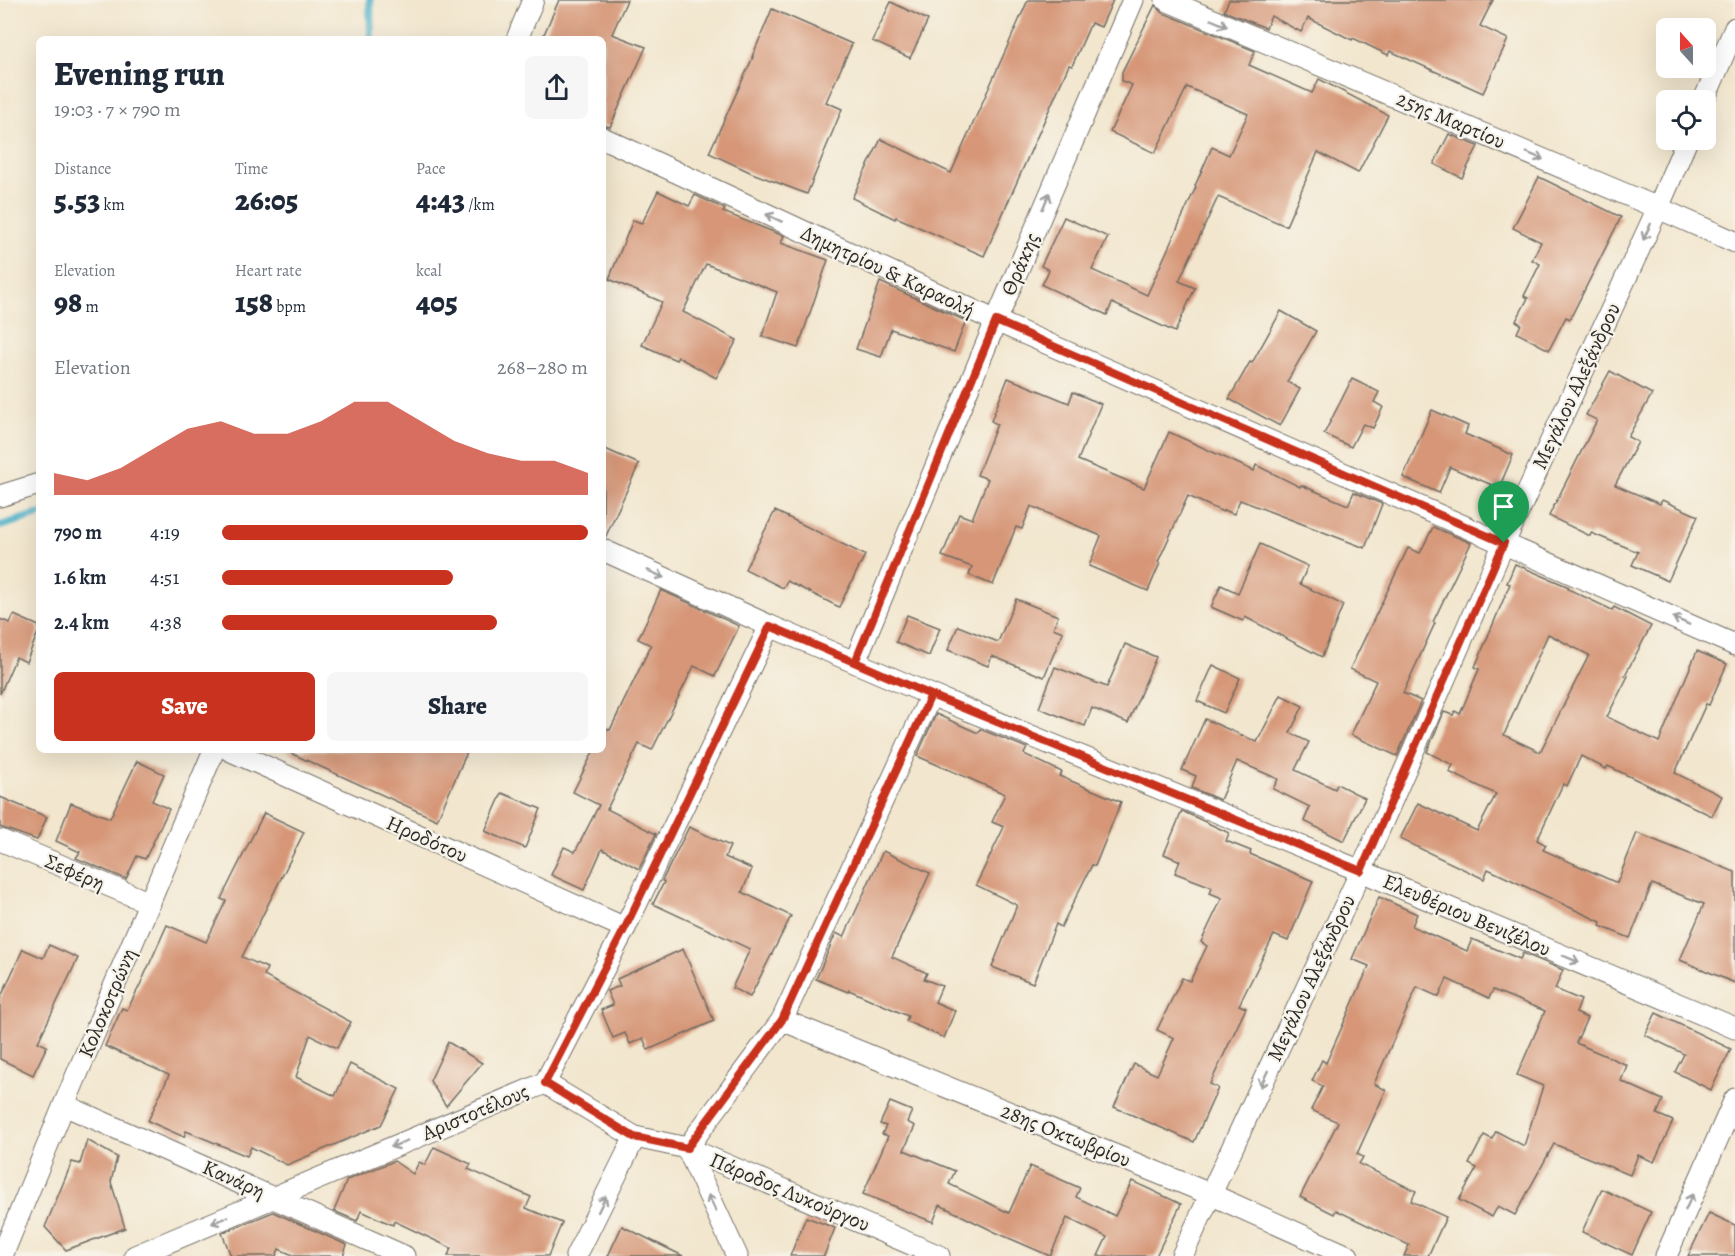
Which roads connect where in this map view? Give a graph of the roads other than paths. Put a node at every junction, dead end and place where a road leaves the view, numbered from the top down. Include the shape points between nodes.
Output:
1 (533, 0) edge
2 (1133, 0) edge
3 (1166, 0) edge
4 (1735, 28) edge
5 (518, 36) edge
6 (1708, 90) edge
7 (606, 139) edge
8 (1683, 150) edge
9 (1658, 208) junction
10 (1735, 242) edge
11 (996, 321) junction
12 (36, 485) edge
13 (0, 496) edge
14 (1504, 543) junction
15 (606, 551) edge
16 (770, 626) junction
17 (1735, 645) edge
18 (855, 662) junction
19 (931, 695) junction
20 (213, 753) edge
21 (236, 753) edge
22 (0, 840) edge
23 (1361, 871) junction
24 (150, 903) junction
25 (625, 928) junction
26 (782, 1020) junction
27 (1735, 1028) edge
28 (545, 1083) junction
29 (1735, 1099) edge
30 (64, 1105) junction
31 (634, 1137) junction
32 (687, 1148) junction
33 (1210, 1194) junction
34 (274, 1197) junction
35 (2, 1256) edge
36 (135, 1256) edge
37 (404, 1256) edge
38 (576, 1256) edge
39 (737, 1256) edge
40 (939, 1256) edge
41 (1182, 1256) edge
42 (1348, 1256) edge
43 (1666, 1256) edge

1 - 5 street
11 -> 2 street, Θράκης
3 -> 9 street, 25ης Μαρτίου
4 - 6 street
11 -> 7 street, Δημητρίου & Καραολή
8 - 9 street, Μεγάλου Αλεξάνδρου
9 - 10 street, 25ης Μαρτίου
9 -> 14 street, Μεγάλου Αλεξάνδρου
11 - 14 street, Δημητρίου & Καραολή
11 - 18 street, Θράκης
12 - 13 street
17 -> 14 street, Δημητρίου & Καραολή
14 - 23 street, Μεγάλου Αλεξάνδρου
15 -> 16 street, Ελευθέριου Βενιζέλου
16 - 18 street, Ελευθέριου Βενιζέλου
16 - 25 street, Αριστοτέλους
18 - 19 street, Ελευθέριου Βενιζέλου
19 - 23 street, Ελευθέριου Βενιζέλου
19 - 26 street
20 - 24 street, Κολοκοτρώνη
21 - 25 street, Ηροδότου
22 - 24 street, Σεφέρη
23 -> 27 street, Ελευθέριου Βενιζέλου
23 -> 33 street, Μεγάλου Αλεξάνδρου
24 - 30 street, Κολοκοτρώνη
25 - 28 street, Αριστοτέλους
26 - 32 street
26 - 33 street, 28ης Οκτωβρίου
28 - 31 street, Πάροδος Λυκούργου
28 -> 34 street, Αριστοτέλους
43 -> 29 street
30 - 34 street, Κανάρη
30 - 35 street, Κολοκοτρώνη
31 - 32 street, Πάροδος Λυκούργου
38 -> 31 street
39 -> 32 street
32 - 40 street, Πάροδος Λυκούργου
33 - 41 street, Μεγάλου Αλεξάνδρου
33 - 42 street, 28ης Οκτωβρίου
34 -> 36 street, Αριστοτέλους
34 - 37 street, Κανάρη

